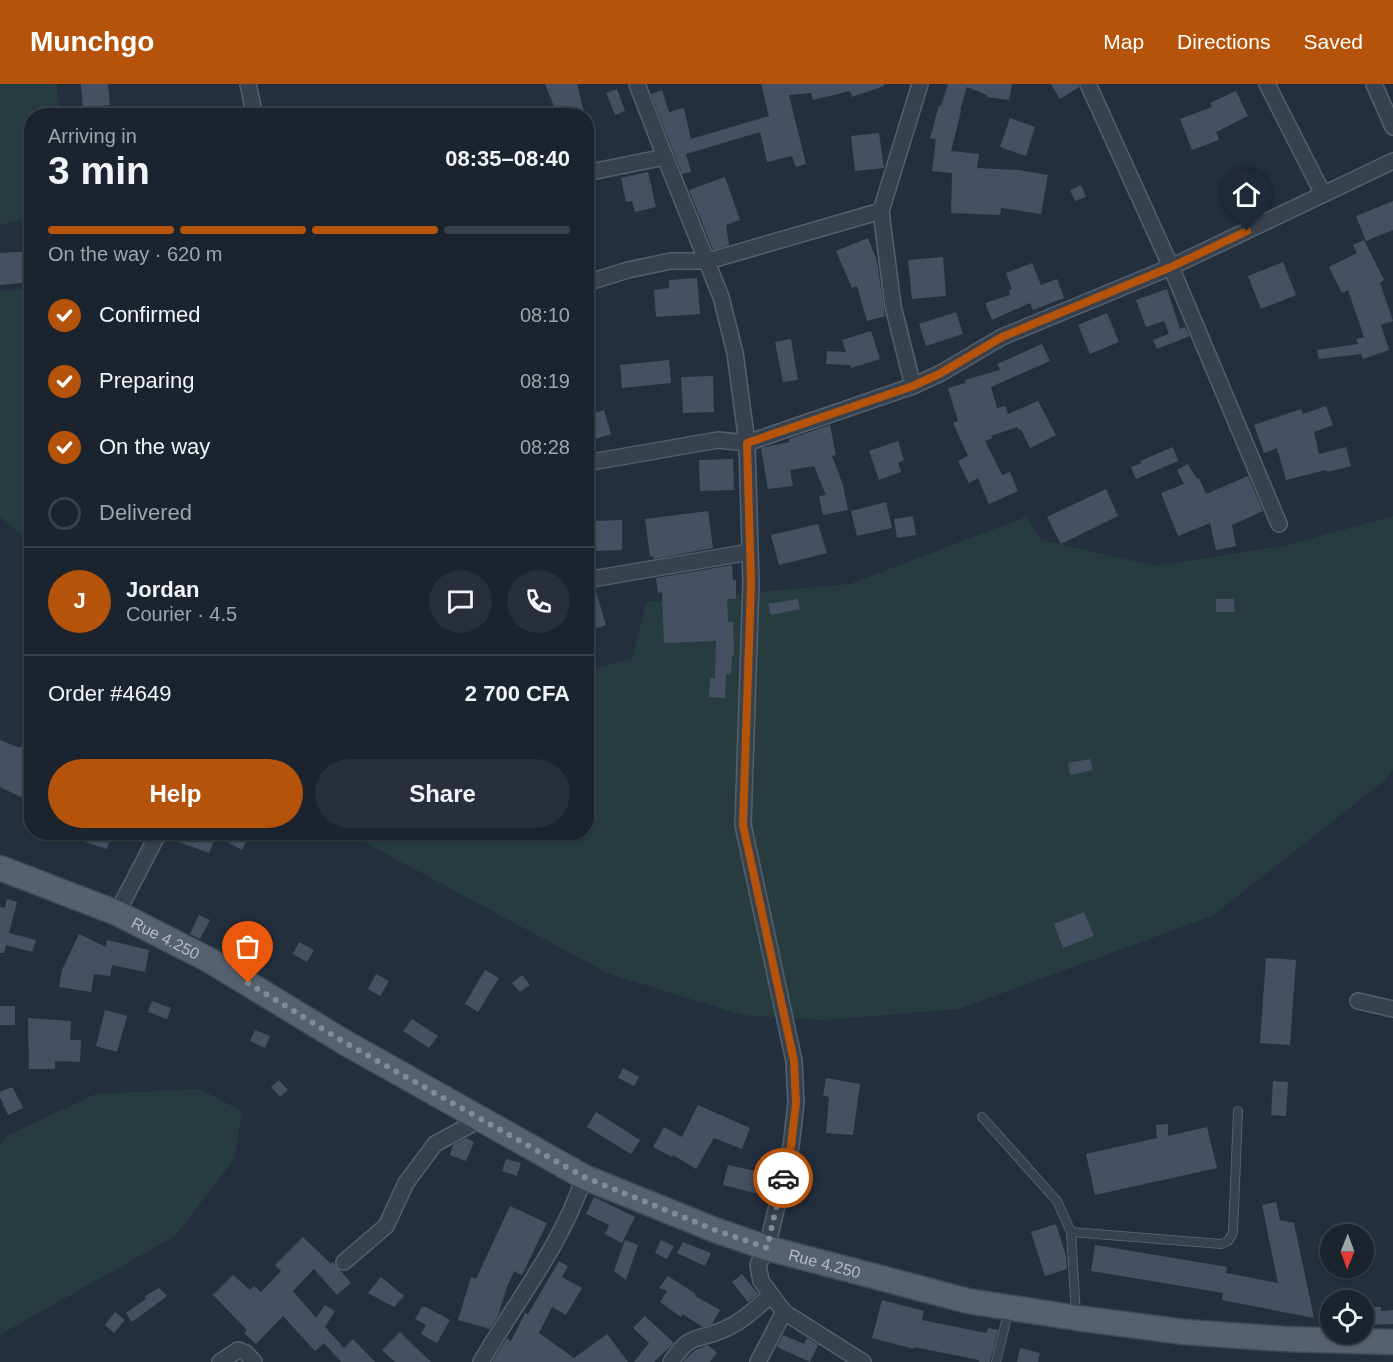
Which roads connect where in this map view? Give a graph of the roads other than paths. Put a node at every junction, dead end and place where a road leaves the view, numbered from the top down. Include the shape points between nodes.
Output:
1 (248, 84) edge
2 (638, 84) edge
3 (920, 84) edge
4 (1088, 84) edge
5 (1267, 84) edge
6 (1374, 84) edge
7 (253, 108) edge
8 (1393, 127) edge
9 (665, 157) junction
10 (1393, 161) edge
11 (594, 171) edge
12 (1323, 194) junction
13 (881, 211) junction
14 (708, 261) junction
15 (1171, 267) junction
16 (594, 281) edge
17 (913, 386) junction
18 (747, 443) junction
19 (594, 462) edge
20 (1279, 524) dead end
21 (750, 552) junction
22 (594, 579) edge
23 (155, 840) edge
24 (0, 868) edge
25 (117, 913) junction
26 (1358, 1001) dead end
27 (1393, 1009) edge
28 (1238, 1111) dead end
29 (982, 1117) dead end
30 (479, 1120) junction
31 (584, 1177) junction
32 (1071, 1232) junction
33 (767, 1248) junction
34 (344, 1262) dead end
35 (771, 1295) junction
36 (1010, 1308) junction
37 (784, 1312) junction
38 (1077, 1318) junction
39 (1393, 1342) edge
40 (220, 1362) edge
41 (254, 1362) edge
42 (481, 1362) edge
43 (671, 1362) edge
44 (758, 1362) edge
45 (863, 1362) edge
46 (996, 1362) edge

1 - 7 street
2 - 9 street
3 - 13 street
4 - 15 street
5 - 12 street
6 - 8 street
9 - 11 street
9 - 14 street
10 - 12 street
12 - 15 street
13 - 14 street
13 - 17 street via 893,306
14 - 16 street via 671,261
14 - 18 street via 735,353
15 - 17 street via 1002,337
15 - 20 street
17 - 18 street
18 - 19 street via 718,440
18 - 21 street
21 - 22 street
21 - 33 street via 743,825 794,1061 796,1103 791,1146
23 - 25 street
24 - 25 main road, Rue 4.250
25 - 30 main road, Rue 4.250 via 209,960
26 - 27 street
28 - 32 lane via 1233,1233 1228,1241 1221,1244
29 - 32 lane via 1057,1201
30 - 31 main road, Rue 4.250
30 - 34 street via 435,1144 406,1183 386,1226
31 - 33 main road, Rue 4.250
31 - 42 street via 555,1244
32 - 38 lane
33 - 35 street via 759,1265 760,1281
33 - 36 main road, Rue 4.250 via 968,1302
35 - 37 street
35 - 43 street via 747,1317 724,1330 692,1338
36 - 38 main road, Rue 4.250
36 - 46 lane
37 - 44 street
37 - 45 street
38 - 39 main road, Rue 4.250 via 1285,1340
40 - 41 street via 238,1350

